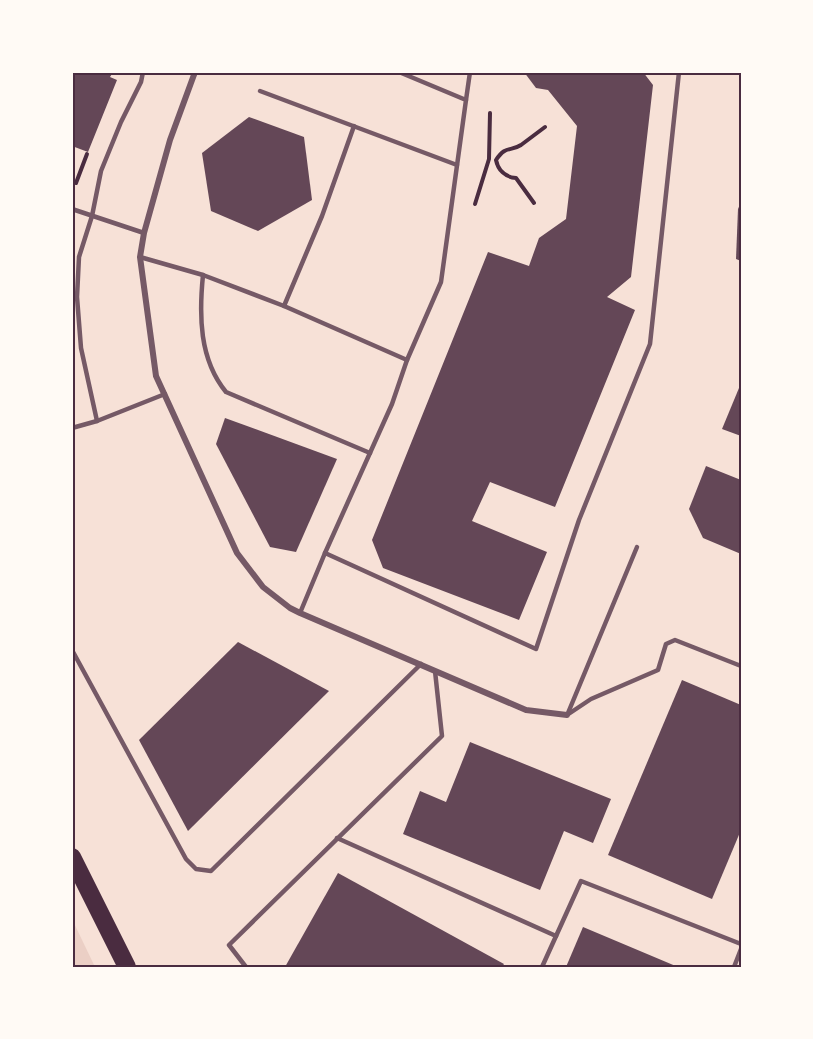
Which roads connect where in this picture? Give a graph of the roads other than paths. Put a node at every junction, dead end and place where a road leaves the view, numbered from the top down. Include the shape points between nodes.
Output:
1 (143, 72) edge
2 (195, 72) edge
3 (399, 72) edge
4 (471, 72) edge
5 (680, 72) edge
6 (260, 91) dead end
7 (466, 100) junction
8 (354, 126) junction
9 (457, 165) junction
10 (72, 209) edge
11 (92, 216) junction
12 (144, 233) junction
13 (140, 257) junction
14 (203, 275) junction
15 (284, 306) junction
16 (407, 360) junction
17 (165, 394) junction
18 (97, 421) junction
19 (72, 428) edge
20 (370, 453) junction
21 (637, 547) dead end
22 (325, 553) junction
23 (300, 613) junction
24 (72, 650) edge
25 (421, 664) junction
26 (741, 666) edge
27 (435, 671) junction
28 (567, 715) junction
29 (337, 838) junction
30 (72, 857) edge
31 (556, 936) junction
32 (741, 947) edge
33 (127, 967) edge
34 (246, 967) edge
35 (542, 967) edge
36 (734, 967) edge

1 - 11 lane via 101,171
2 - 12 street via 170,140
3 - 7 lane
4 - 7 lane
5 - 22 lane via 650,344 579,520 536,649
6 - 8 lane
7 - 9 lane
8 - 9 lane
8 - 15 lane
9 - 16 lane via 441,282
10 - 11 lane
11 - 12 lane
11 - 18 lane via 79,256 77,297 81,348
12 - 13 street
13 - 14 lane
13 - 17 street via 156,376
14 - 15 lane
14 - 20 lane via 201,331 216,380 226,392
15 - 16 lane
16 - 20 lane
17 - 18 lane
17 - 23 street via 237,553 263,587
18 - 19 lane
20 - 22 lane
21 - 28 lane
22 - 23 lane
23 - 25 street
24 - 25 lane via 186,859 196,869 211,871
25 - 27 street
26 - 28 lane via 675,640 666,644 658,670 591,699
27 - 28 street via 526,710
27 - 29 lane via 442,736
29 - 31 lane
29 - 34 lane via 229,945
30 - 33 highway
31 - 32 lane via 581,881
31 - 35 lane
32 - 36 lane

